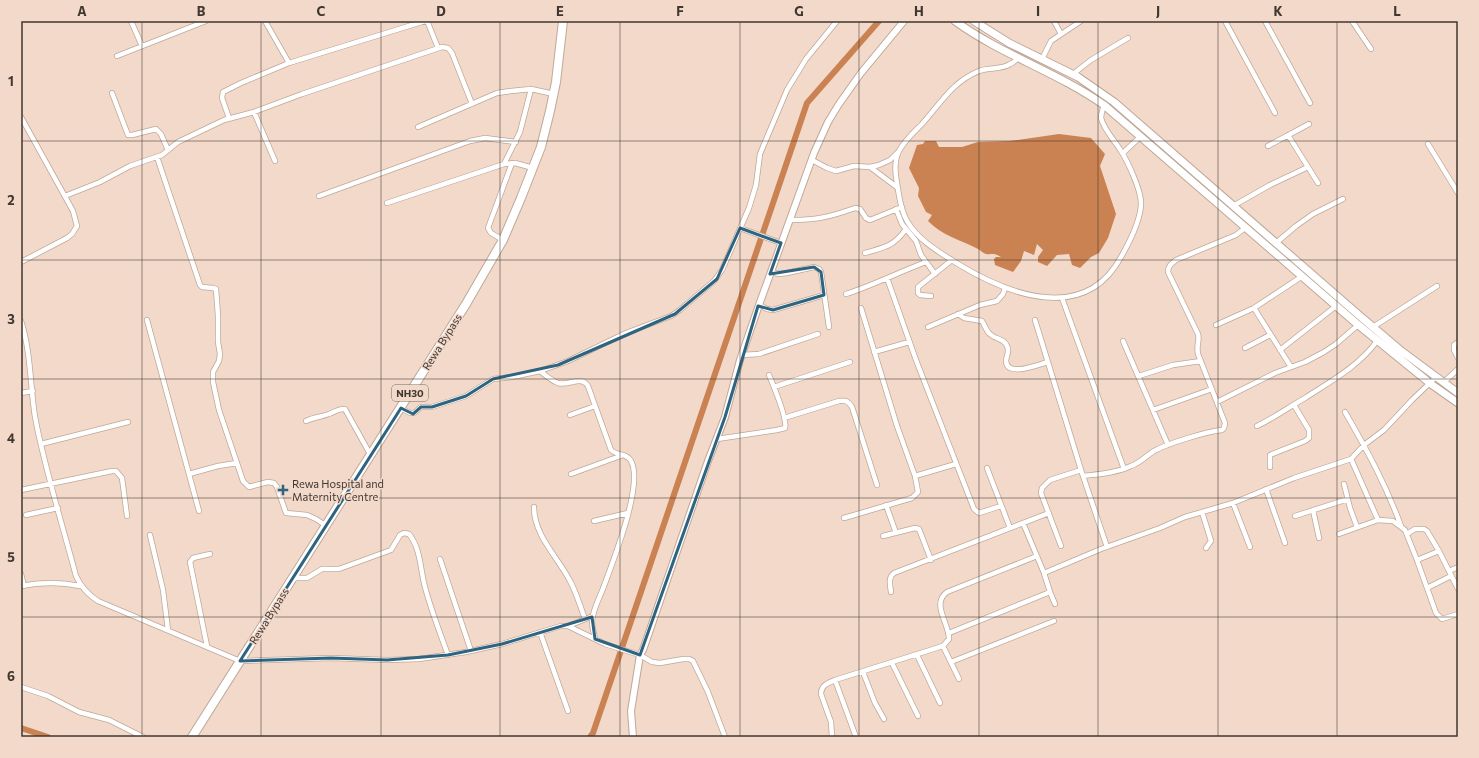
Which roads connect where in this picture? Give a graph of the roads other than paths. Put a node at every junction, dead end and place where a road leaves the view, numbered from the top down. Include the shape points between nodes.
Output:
1 (131, 21) edge
2 (206, 21) edge
3 (265, 21) edge
4 (563, 21) edge
5 (837, 21) edge
6 (904, 21) edge
7 (955, 21) edge
8 (974, 21) edge
9 (1054, 21) edge
10 (1081, 21) edge
11 (1225, 21) edge
12 (1265, 21) edge
13 (1352, 21) edge
14 (1061, 34) junction
15 (1128, 38) dead end
16 (142, 46) junction
17 (438, 48) junction
18 (1371, 49) dead end
19 (117, 56) dead end
20 (1018, 58) junction
21 (1042, 59) junction
22 (289, 63) junction
23 (1073, 74) junction
24 (531, 89) junction
25 (112, 93) dead end
26 (554, 94) junction
27 (1310, 103) dead end
28 (472, 104) junction
29 (1104, 105) junction
30 (254, 112) junction
31 (1275, 113) dead end
32 (21, 117) edge
33 (229, 118) junction
34 (1309, 124) dead end
35 (418, 127) dead end
36 (1149, 133) junction
37 (1288, 135) junction
38 (1142, 138) junction
39 (516, 142) junction
40 (1428, 144) dead end
41 (1268, 146) dead end
42 (168, 150) junction
43 (899, 152) junction
44 (1123, 153) junction
45 (156, 157) junction
46 (812, 160) junction
47 (275, 161) dead end
48 (512, 163) junction
49 (504, 164) junction
50 (870, 167) junction
51 (1308, 167) junction
52 (533, 168) junction
53 (1318, 183) dead end
54 (898, 188) junction
55 (1458, 193) edge
56 (65, 196) junction
57 (318, 196) dead end
58 (1343, 199) dead end
59 (387, 203) dead end
60 (1231, 205) junction
61 (902, 207) junction
62 (896, 209) junction
63 (1225, 210) junction
64 (790, 220) junction
65 (740, 228) junction
66 (1245, 228) junction
67 (906, 229) junction
68 (503, 240) junction
69 (779, 243) junction
70 (1276, 243) junction
71 (865, 253) dead end
72 (952, 260) junction
73 (21, 262) edge
74 (926, 262) junction
75 (771, 272) junction
76 (934, 274) junction
77 (1301, 277) junction
78 (887, 278) junction
79 (1437, 286) dead end
80 (1005, 288) junction
81 (846, 294) dead end
82 (824, 295) junction
83 (930, 296) dead end
84 (1062, 298) junction
85 (759, 305) junction
86 (1336, 306) junction
87 (861, 308) dead end
88 (1254, 308) junction
89 (958, 314) junction
90 (1361, 317) junction
91 (147, 320) dead end
92 (1034, 320) dead end
93 (21, 321) edge
94 (1357, 324) junction
95 (1216, 325) dead end
96 (829, 327) dead end
97 (928, 327) dead end
98 (1373, 327) junction
99 (818, 334) dead end
100 (1270, 335) junction
101 (1123, 341) dead end
102 (1377, 341) junction
103 (909, 342) junction
104 (1458, 342) edge
105 (1245, 348) dead end
106 (1280, 350) junction
107 (874, 352) junction
108 (742, 355) junction
109 (1458, 358) edge
110 (1201, 361) junction
111 (850, 362) dead end
112 (1048, 362) junction
113 (1291, 368) junction
114 (1458, 369) edge
115 (540, 371) junction
116 (769, 374) dead end
117 (1139, 376) junction
118 (1436, 377) junction
119 (1444, 383) junction
120 (1430, 384) junction
121 (774, 387) junction
122 (1212, 389) junction
123 (33, 391) junction
124 (21, 393) edge
125 (1458, 393) edge
126 (1217, 402) junction
127 (1458, 403) edge
128 (1294, 405) junction
129 (595, 406) junction
130 (400, 408) junction
131 (1153, 410) junction
132 (1345, 412) dead end
133 (570, 415) dead end
134 (784, 418) junction
135 (306, 421) dead end
136 (128, 422) dead end
137 (1257, 426) dead end
138 (717, 439) junction
139 (41, 444) junction
140 (1168, 445) junction
141 (1364, 445) junction
142 (370, 454) junction
143 (623, 455) junction
144 (1351, 459) junction
145 (237, 463) junction
146 (956, 464) junction
147 (1270, 467) dead end
148 (987, 468) dead end
149 (1124, 469) junction
150 (1081, 470) junction
151 (189, 474) junction
152 (571, 474) dead end
153 (915, 476) junction
154 (1083, 476) junction
155 (51, 483) junction
156 (1344, 484) dead end
157 (877, 485) dead end
158 (1266, 489) junction
159 (21, 490) edge
160 (1348, 499) junction
161 (1233, 503) junction
162 (886, 505) junction
163 (1001, 506) junction
164 (534, 507) dead end
165 (58, 508) junction
166 (198, 510) dead end
167 (1313, 510) junction
168 (1202, 512) junction
169 (628, 513) junction
170 (1049, 513) junction
171 (26, 515) dead end
172 (127, 516) dead end
173 (1295, 516) dead end
174 (844, 518) dead end
175 (1378, 520) junction
176 (594, 521) dead end
177 (1023, 523) junction
178 (325, 525) junction
179 (1357, 527) junction
180 (1402, 527) junction
181 (1010, 528) junction
182 (896, 533) junction
183 (1339, 534) dead end
184 (1407, 534) junction
185 (150, 535) dead end
186 (883, 536) dead end
187 (1319, 538) dead end
188 (1285, 543) dead end
189 (1061, 546) dead end
190 (1107, 546) junction
191 (1250, 547) dead end
192 (1206, 548) dead end
193 (1439, 551) junction
194 (210, 554) dead end
195 (1037, 556) junction
196 (440, 559) dead end
197 (931, 560) junction
198 (1417, 560) junction
199 (1458, 567) edge
200 (1044, 573) junction
201 (1450, 573) junction
202 (21, 574) edge
203 (292, 578) junction
204 (23, 586) edge
205 (80, 586) junction
206 (1427, 588) junction
207 (1458, 589) edge
208 (891, 592) dead end
209 (1050, 592) junction
210 (1055, 604) dead end
211 (1458, 614) edge
212 (593, 616) junction
213 (585, 619) junction
214 (1054, 621) dead end
215 (568, 626) junction
216 (168, 630) junction
217 (540, 632) junction
218 (949, 633) junction
219 (596, 639) junction
220 (207, 646) junction
221 (943, 646) junction
222 (471, 651) junction
223 (637, 654) junction
224 (448, 655) junction
225 (917, 655) junction
226 (240, 661) junction
227 (951, 662) junction
228 (892, 663) junction
229 (863, 672) junction
230 (959, 679) dead end
231 (835, 680) junction
232 (21, 687) edge
233 (940, 703) dead end
234 (568, 711) dead end
235 (918, 716) dead end
236 (884, 719) dead end
237 (143, 737) edge
238 (192, 737) edge
239 (633, 737) edge
240 (725, 737) edge
241 (832, 737) edge
242 (856, 737) edge

1 - 16 street
2 - 16 street
3 - 22 street
4 - 26 highway, Rewa Bypass / NH30
5 - 65 street via 806,59 787,90 760,154 754,192
6 - 46 street via 839,104 828,122
7 - 20 main road
8 - 21 main road via 1008,43
9 - 14 street
10 - 14 street
11 - 31 street
12 - 27 street
13 - 18 street
14 - 21 street via 1051,41
15 - 23 street via 1096,56
16 - 19 street
17 - 22 street via 429,26 424,22
17 - 28 street via 446,47 452,53
17 - 30 street
20 - 29 main road via 1069,82
20 - 43 street via 1009,65 979,70 953,87 908,138
21 - 23 main road
22 - 33 street via 223,92 222,98
23 - 36 main road via 1114,102
24 - 26 street
24 - 28 street via 498,93
24 - 39 street
25 - 42 street via 128,135 156,130 161,134
26 - 52 highway, Rewa Bypass / NH30
28 - 35 street
29 - 38 main road
29 - 44 street via 1101,113 1104,126
30 - 33 street
30 - 47 street
32 - 56 street
33 - 42 street via 182,139
34 - 37 street
36 - 38 street
36 - 60 main road
37 - 41 street
37 - 51 street
38 - 44 street
38 - 63 main road
39 - 49 street
39 - 57 street via 485,138 470,141
40 - 55 street
42 - 45 street
43 - 50 street via 885,163
43 - 54 street via 895,171
44 - 84 street via 1138,187 1141,202 1134,230 1122,257 1100,284 1079,294
45 - 56 street
45 - 145 street via 200,285 216,289 220,354 213,372 213,382 219,410
46 - 50 street via 831,170 854,166
46 - 64 street
48 - 49 street
48 - 52 street
48 - 68 street via 488,228 489,232
49 - 59 street
50 - 54 street
51 - 53 street
51 - 60 street
52 - 68 highway, Rewa Bypass / NH30
54 - 61 street
56 - 73 street via 76,220 75,230 67,238
58 - 70 street via 1313,214
60 - 63 street
60 - 70 main road
61 - 62 street
61 - 72 street via 906,220 922,240
62 - 64 street via 870,220 858,208 818,219
62 - 67 street
63 - 66 main road
64 - 69 street
65 - 69 street
65 - 115 street via 717,279 675,314
66 - 77 main road
66 - 110 street via 1236,235 1176,260 1168,268 1198,334 1196,346
67 - 71 street via 890,246
67 - 74 street via 916,241
68 - 130 highway, Rewa Bypass / NH30
69 - 75 street
70 - 90 main road
72 - 76 street
72 - 80 street
74 - 76 street
74 - 78 street
75 - 82 street via 783,274 818,268 821,272
75 - 85 street
76 - 83 street via 917,290 920,295
77 - 86 main road
77 - 88 street
78 - 81 street
78 - 103 street
79 - 98 street
80 - 84 street via 1026,294
80 - 89 street via 997,301
82 - 85 street via 773,310 767,310
82 - 96 street
84 - 149 street
85 - 108 street
86 - 94 main road
86 - 106 street
87 - 107 street
88 - 95 street
88 - 100 street
89 - 97 street
89 - 112 street via 982,322 988,333 1004,342 1009,354 1007,364 1012,370
90 - 94 street
90 - 98 main road
91 - 151 street
92 - 112 street
93 - 123 street
94 - 102 main road
94 - 113 street via 1336,344
98 - 118 main road
99 - 108 street via 759,354
100 - 105 street
100 - 106 street
101 - 117 street
102 - 120 main road
102 - 128 street via 1343,374
103 - 107 street
103 - 146 street
104 - 109 street via 1454,350
106 - 113 street
107 - 153 street
108 - 138 street
110 - 117 street via 1173,365
110 - 122 street
111 - 121 street
112 - 150 street
113 - 126 street via 1275,373
114 - 119 street
115 - 129 street via 557,383 584,381
115 - 130 street via 494,379 466,396 432,408 421,407 414,413
116 - 121 street
117 - 131 street
118 - 119 main road
118 - 120 street
119 - 125 main road
120 - 127 main road
120 - 141 street via 1377,436
121 - 134 street
122 - 126 street
122 - 131 street
123 - 124 street
123 - 139 street
126 - 140 street via 1225,423 1222,430
128 - 137 street
128 - 147 street via 1308,430 1309,438 1274,453 1270,456
129 - 133 street
129 - 143 street via 611,450
130 - 142 highway, Rewa Bypass / NH30
131 - 140 street
132 - 141 street
134 - 138 street via 786,425 783,429
134 - 157 street via 839,401 849,402
135 - 142 street via 341,408 345,409
136 - 139 street
138 - 223 street via 643,650
139 - 155 street
140 - 149 street
141 - 144 street
141 - 180 street via 1390,496
142 - 178 highway, Rewa Bypass / NH30
143 - 152 street
143 - 169 street via 631,461 635,478
144 - 158 street
144 - 175 street
145 - 151 street
145 - 178 street via 243,482 247,486 274,483 286,513 307,515
146 - 153 street
146 - 163 street via 976,512
148 - 163 street
149 - 154 street
150 - 154 street
150 - 170 street via 1050,480 1042,488
151 - 166 street
153 - 162 street via 918,492 916,496
154 - 190 street
155 - 159 street
155 - 165 street
155 - 172 street via 116,471 122,478
156 - 160 street
158 - 161 street
158 - 188 street
160 - 167 street
160 - 179 street
161 - 168 street
161 - 191 street
162 - 174 street
162 - 182 street
163 - 181 street
164 - 213 street via 536,524 570,580
165 - 171 street
165 - 205 street
167 - 173 street
167 - 187 street
168 - 190 street
168 - 192 street via 1211,541
169 - 176 street
169 - 212 street
170 - 177 street
170 - 189 street
175 - 179 street
175 - 180 street via 1393,521
177 - 181 street
177 - 195 street
178 - 203 highway, Rewa Bypass / NH30
179 - 183 street
180 - 184 street
181 - 197 street
182 - 186 street
182 - 197 street via 919,529
184 - 193 street via 1415,529 1424,528
184 - 198 street
185 - 216 street via 163,590
190 - 200 street
193 - 198 street
193 - 201 street
194 - 220 street via 193,558 190,562
195 - 200 street
195 - 218 street via 942,596 940,607
196 - 222 street
197 - 208 street via 891,575
198 - 206 street
199 - 201 street
200 - 209 street
201 - 206 street
201 - 207 street
202 - 204 street
203 - 224 street via 307,578 322,569 338,569 391,550 400,535 409,534 421,563 425,587
203 - 226 highway, Rewa Bypass / NH30
204 - 205 street via 60,582
205 - 216 street via 98,601
206 - 211 street via 1439,617 1446,619
209 - 210 street
209 - 218 street
212 - 213 street
212 - 219 street
213 - 215 street
214 - 227 street
215 - 217 street
215 - 219 street
216 - 220 street
217 - 222 street
217 - 234 street
218 - 221 street via 949,639
219 - 223 street
220 - 226 street
221 - 225 street
221 - 227 street
222 - 224 street
223 - 239 street via 631,711
223 - 240 street via 660,663 683,659 693,661
224 - 226 street via 387,660 331,658
225 - 228 street
225 - 233 street
226 - 238 highway, Rewa Bypass / NH30
227 - 230 street
228 - 229 street
228 - 235 street
229 - 231 street
229 - 236 street
231 - 241 street via 823,686 820,694 831,722
231 - 242 street
232 - 237 street via 48,696 79,712 109,720

